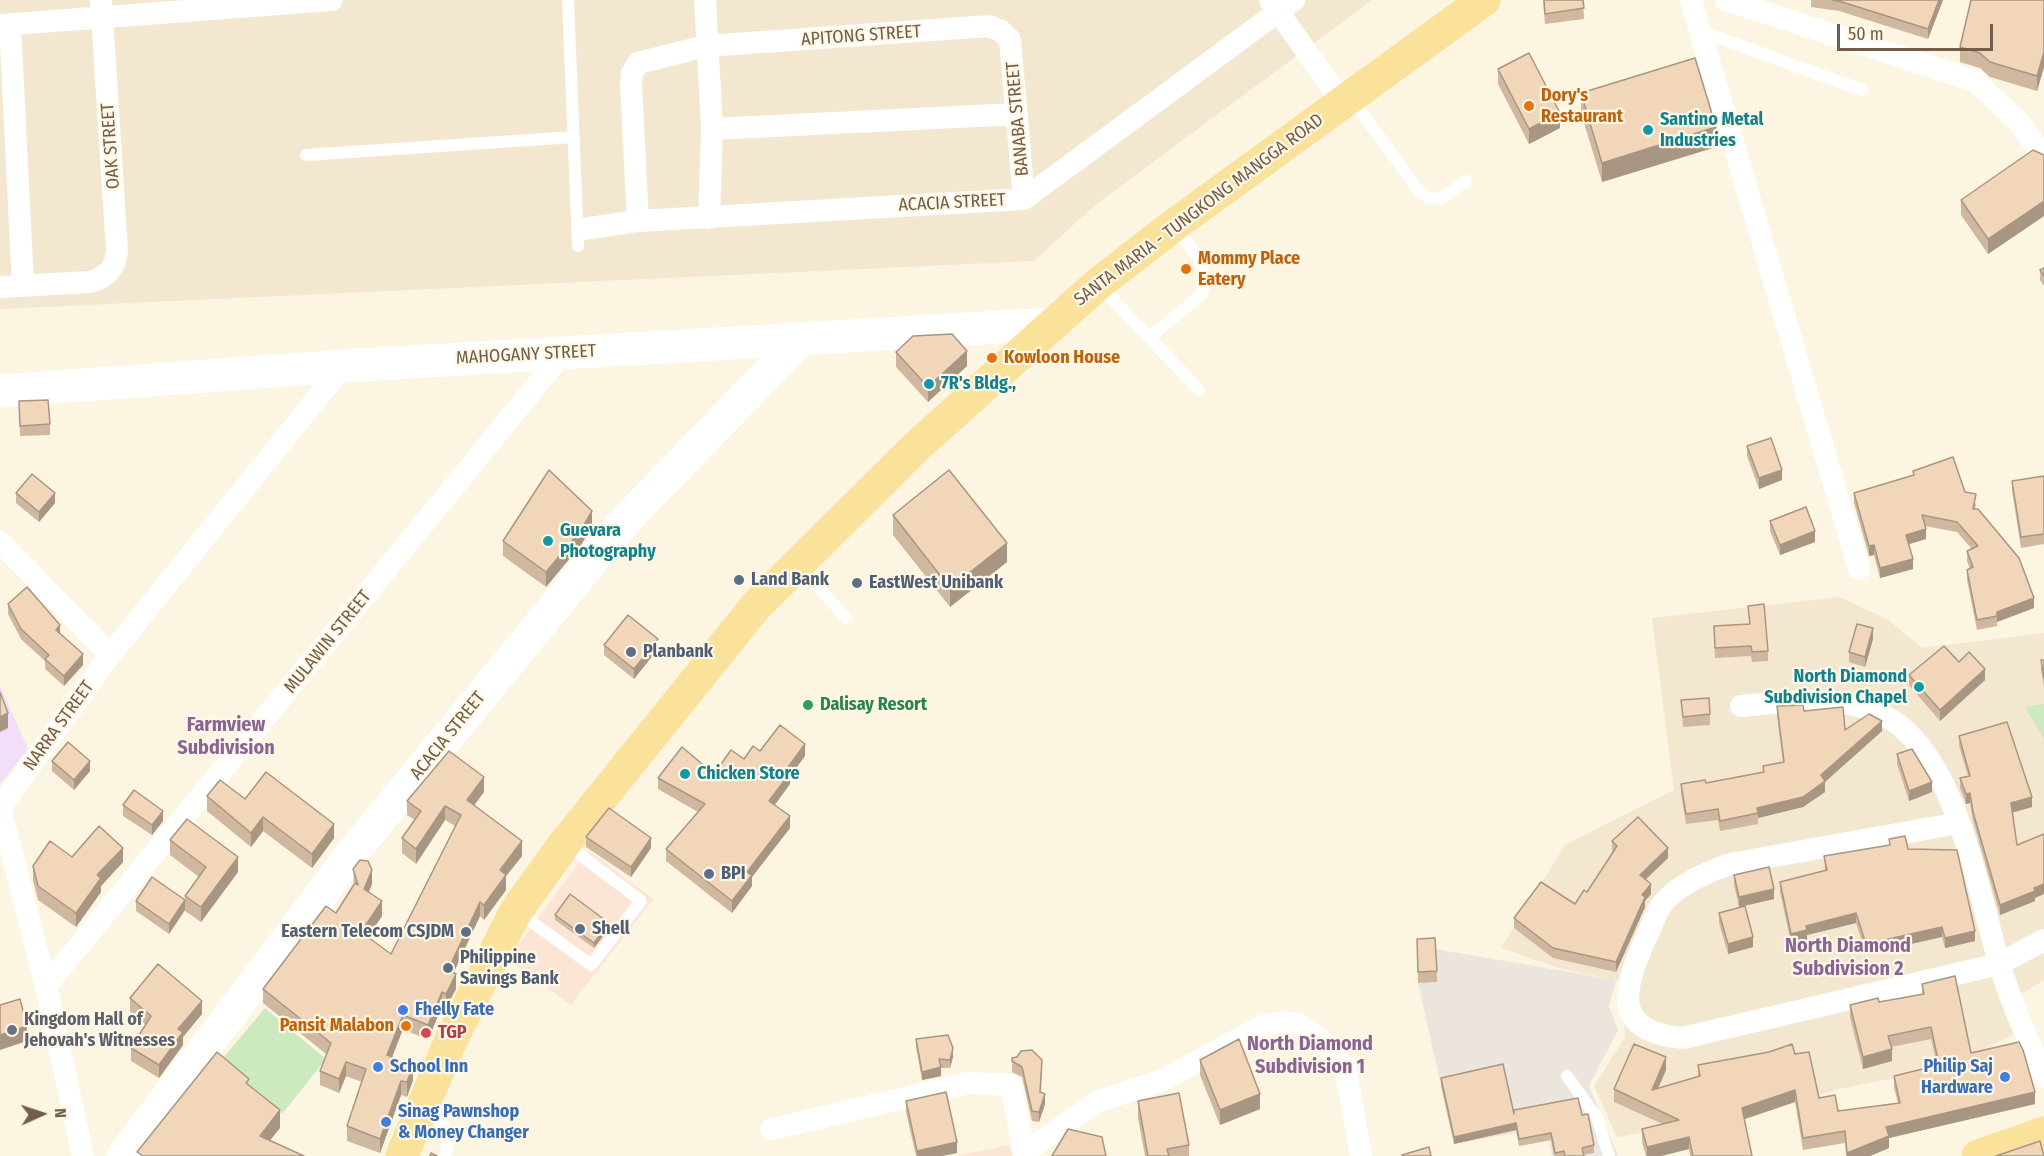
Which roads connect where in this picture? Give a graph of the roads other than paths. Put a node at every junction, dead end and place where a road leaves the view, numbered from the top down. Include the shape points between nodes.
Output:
1 (332, 0) edge
2 (568, 0) edge
3 (705, 0) edge
4 (1484, 0) edge
5 (1691, 0) edge
6 (1726, 0) edge
7 (1281, 4) edge
8 (102, 9) edge
9 (5, 25) edge
10 (1700, 31) junction
11 (1010, 40) joint
12 (706, 46) junction
13 (1862, 90) dead end
14 (1346, 100) junction
15 (1017, 114) junction
16 (712, 129) junction
17 (574, 137) junction
18 (306, 155) dead end
19 (2044, 157) edge
20 (1466, 181) dead end
21 (1024, 199) junction
22 (709, 218) junction
23 (638, 221) junction
24 (1174, 225) junction
25 (580, 237) joint
26 (1098, 284) junction
27 (23, 286) junction
28 (0, 287) edge
29 (1052, 324) junction
30 (1150, 337) junction
31 (801, 339) junction
32 (563, 353) junction
33 (343, 366) junction
34 (1199, 390) dead end
35 (0, 391) edge
36 (0, 542) edge
37 (796, 563) junction
38 (1858, 569) dead end
39 (846, 618) dead end
40 (110, 656) junction
41 (1741, 706) dead end
42 (1959, 823) junction
43 (565, 843) junction
44 (516, 911) junction
45 (2044, 940) edge
46 (1999, 964) junction
47 (46, 986) junction
48 (1566, 1076) dead end
49 (2044, 1077) edge
50 (422, 1109) junction
51 (771, 1129) dead end
52 (2044, 1133) edge
53 (1025, 1154) edge
54 (83, 1156) edge
55 (123, 1156) edge
56 (402, 1156) edge
57 (445, 1156) edge
58 (1361, 1156) edge
59 (1610, 1156) edge
60 (1978, 1156) edge

1 - 8 street
2 - 17 lane
3 - 12 street
4 - 14 main road, SANTA MARIA - TUNGKONG MANGGA ROAD
5 - 10 street
6 - 19 street via 1975,81 2018,121
7 - 14 street
7 - 21 street, ACACIA STREET
8 - 9 street
8 - 27 street, OAK STREET via 116,262 101,279 90,282
9 - 27 street
10 - 13 lane
10 - 38 street
11 - 12 street, APITONG STREET via 988,26
11 - 15 street, BANABA STREET
12 - 16 street
12 - 23 street, APITONG STREET via 638,63 632,73
14 - 20 lane via 1418,190 1429,198 1442,198
14 - 24 main road, SANTA MARIA - TUNGKONG MANGGA ROAD
15 - 16 street
15 - 21 street, BANABA STREET
16 - 22 street
17 - 18 lane
17 - 25 lane
21 - 22 street, ACACIA STREET
22 - 23 street, ACACIA STREET
23 - 25 street, ACACIA STREET
24 - 26 main road, SANTA MARIA - TUNGKONG MANGGA ROAD
24 - 30 lane via 1204,268 1206,283 1202,294
26 - 29 main road, SANTA MARIA - TUNGKONG MANGGA ROAD
26 - 30 lane
27 - 28 street
29 - 31 street, MAHOGANY STREET
29 - 37 main road, SANTA MARIA - TUNGKONG MANGGA ROAD
30 - 34 lane
31 - 32 street, MAHOGANY STREET
31 - 55 street, ACACIA STREET via 625,521 358,846
32 - 33 street, MAHOGANY STREET
32 - 47 street, MULAWIN STREET
33 - 35 street, MAHOGANY STREET
33 - 40 street, NARRA STREET
36 - 40 street
37 - 39 lane
37 - 43 main road, SANTA MARIA - TUNGKONG MANGGA ROAD via 756,606
40 - 47 street, NARRA STREET via 0,808
41 - 42 street via 1807,700 1837,702 1886,716 1911,734 1927,753
42 - 46 street
42 - 46 street via 1730,864 1694,878 1662,903 1629,976 1628,1001 1637,1023 1658,1036 1683,1038
43 - 44 main road, SANTA MARIA - TUNGKONG MANGGA ROAD
43 - 44 lane via 641,901 591,965
44 - 50 main road, SANTA MARIA - TUNGKONG MANGGA ROAD via 451,1040
45 - 46 street
46 - 49 street
47 - 54 street, NARRA STREET
48 - 59 lane via 1597,1118
50 - 56 main road, SANTA MARIA - TUNGKONG MANGGA ROAD
50 - 57 lane via 448,1129 450,1140
51 - 53 street via 969,1083 1011,1085
52 - 60 main road
53 - 58 street via 1099,1101 1161,1081 1262,1026 1280,1022 1298,1024 1310,1031 1345,1066

